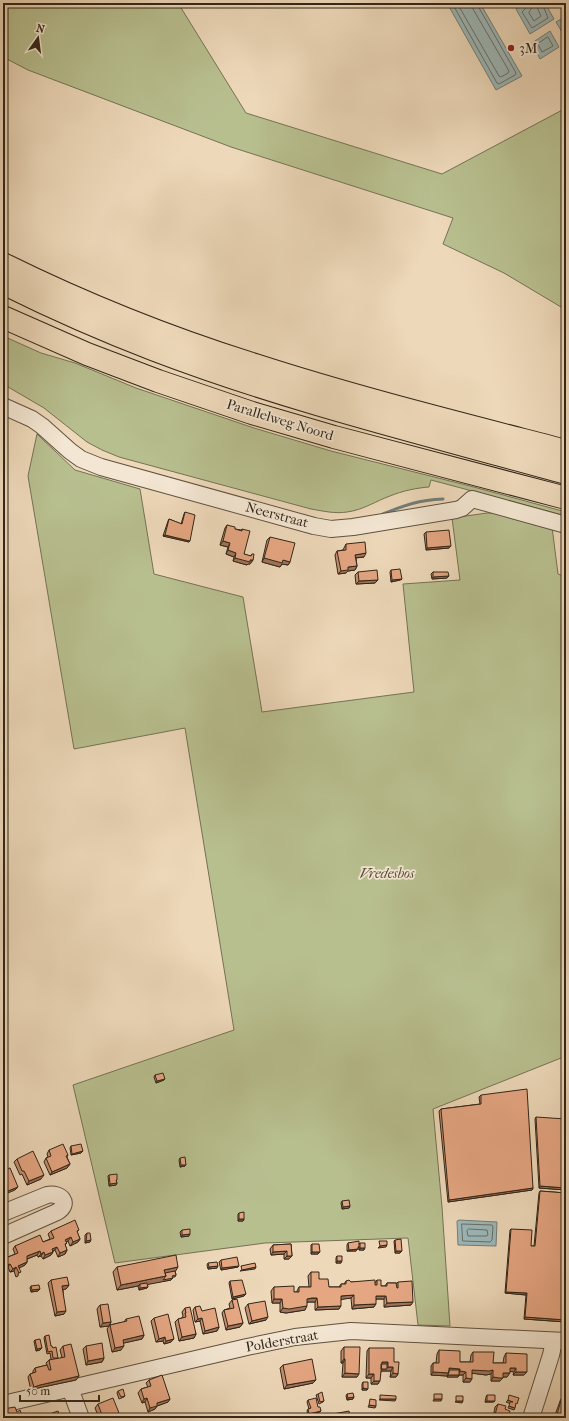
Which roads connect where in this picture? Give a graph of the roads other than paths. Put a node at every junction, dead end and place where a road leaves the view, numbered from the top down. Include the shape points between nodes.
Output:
1 (3, 264) edge
2 (3, 283) edge
3 (3, 317) edge
4 (3, 327) edge
5 (3, 406) edge
6 (566, 451) edge
7 (566, 473) edge
8 (566, 498) edge
9 (566, 508) edge
10 (566, 525) edge
11 (3, 1213) edge
12 (3, 1236) edge
13 (560, 1341) edge
14 (70, 1388) junction
15 (3, 1404) edge
16 (81, 1418) edge
17 (531, 1418) edge

1 - 6 highway via 92,306 253,365
2 - 7 highway via 52,308 155,350 245,381 345,412
3 - 8 highway, Parallelweg Noord via 136,373 252,413
4 - 9 highway, Parallelweg Noord via 81,362 241,421
5 - 10 street, Neerstraat via 32,419 81,460 314,526 353,527 448,512 462,508 472,499
11 - 12 street via 47,1194 58,1195 64,1204 61,1210
13 - 14 street, Polderstraat via 389,1332 330,1333 254,1345
13 - 17 street via 552,1355
14 - 15 street, Polderstraat
14 - 16 street

